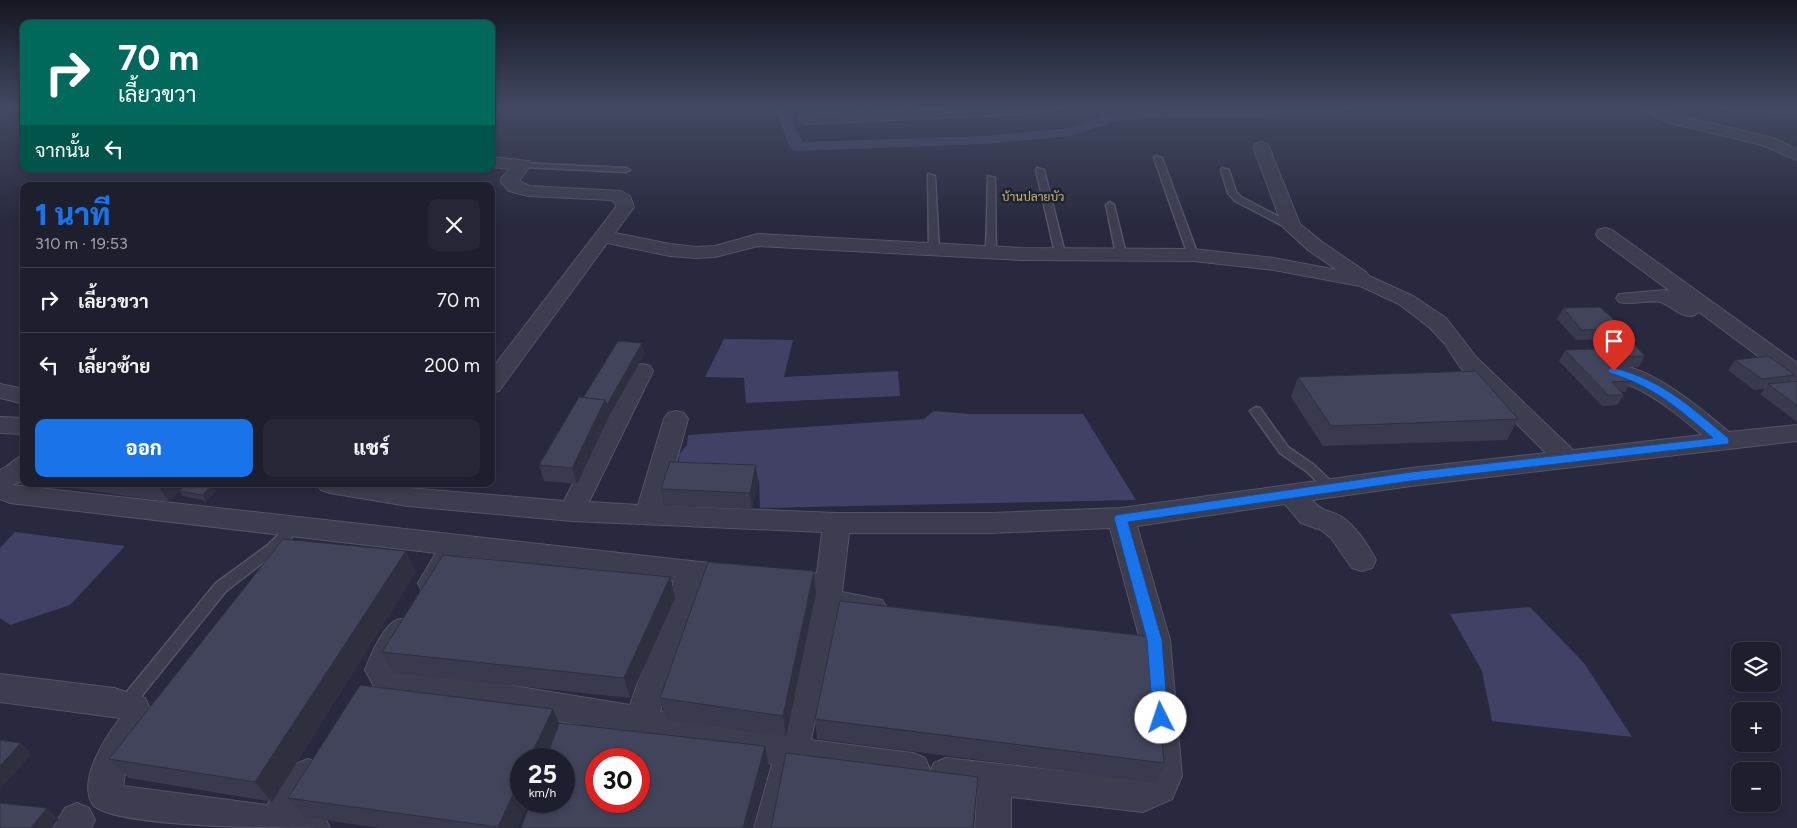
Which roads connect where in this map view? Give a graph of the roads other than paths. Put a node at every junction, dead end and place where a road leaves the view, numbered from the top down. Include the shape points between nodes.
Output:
1 (1261, 147) dead end
2 (1778, 147) edge
3 (1797, 155) edge
4 (1158, 158) dead end
5 (495, 162) edge
6 (523, 165) junction
7 (626, 170) dead end
8 (1040, 170) dead end
9 (1225, 170) dead end
10 (932, 176) dead end
11 (991, 178) dead end
12 (1110, 205) dead end
13 (1292, 227) junction
14 (1605, 234) dead end
15 (604, 237) junction
16 (934, 250) junction
17 (991, 252) junction
18 (1060, 253) junction
19 (1121, 254) junction
20 (1193, 255) junction
21 (1366, 281) junction
22 (1626, 298) dead end
23 (642, 371) dead end
24 (1614, 371) edge
25 (1797, 374) edge
26 (495, 381) edge
27 (0, 391) edge
28 (1797, 391) edge
29 (20, 396) edge
30 (1256, 411) dead end
31 (676, 419) dead end
32 (0, 425) edge
33 (20, 426) edge
34 (1797, 433) edge
35 (1724, 441) junction
36 (1566, 458) junction
37 (51, 487) edge
38 (371, 487) edge
39 (1331, 488) junction
40 (412, 490) edge
41 (1291, 494) junction
42 (572, 511) junction
43 (648, 515) junction
44 (1121, 518) junction
45 (837, 523) junction
46 (294, 527) junction
47 (456, 546) junction
48 (1362, 560) dead end
49 (691, 572) junction
50 (828, 593) junction
51 (895, 611) edge
52 (0, 688) edge
53 (126, 704) junction
54 (640, 721) junction
55 (325, 750) edge
56 (792, 752) junction
57 (994, 781) junction
58 (275, 823) junction
59 (312, 828) edge
60 (772, 828) edge
61 (992, 828) edge

1 - 13 street
2 - 3 street
4 - 20 lane
5 - 6 street
6 - 7 lane
6 - 15 street via 511,177 510,182 515,187 528,191 615,194 624,200 625,207
8 - 18 lane
9 - 13 lane via 1232,193 1238,199
10 - 16 lane
11 - 17 lane
12 - 19 lane
13 - 21 street
14 - 25 street
15 - 16 street via 692,252 720,251 758,240
15 - 26 street
16 - 17 street
17 - 18 street
18 - 19 street
19 - 20 street
20 - 21 street via 1274,264
21 - 36 street via 1406,300 1438,323 1468,362
22 - 28 street via 1670,298
23 - 42 street
24 - 35 street via 1658,388
27 - 29 street
30 - 39 lane via 1289,455 1310,468
31 - 43 street
32 - 33 street
34 - 35 street
35 - 36 street
36 - 39 street
37 - 46 street
38 - 40 street
39 - 41 street
40 - 42 street
41 - 44 street
41 - 48 street via 1310,516 1330,523 1341,532
42 - 43 street
43 - 45 street
44 - 45 street via 990,523
44 - 57 street via 1166,776 1162,786 1143,796
45 - 50 street
46 - 47 street
46 - 53 lane via 273,548 216,592
47 - 49 street
47 - 54 street via 371,682 386,679
49 - 50 street
49 - 54 street
50 - 51 street
50 - 56 street
52 - 53 street
53 - 58 street via 134,708 138,718 109,762 106,794 115,800
54 - 56 street
55 - 58 street
56 - 57 street
56 - 60 street
57 - 61 street
58 - 59 street

